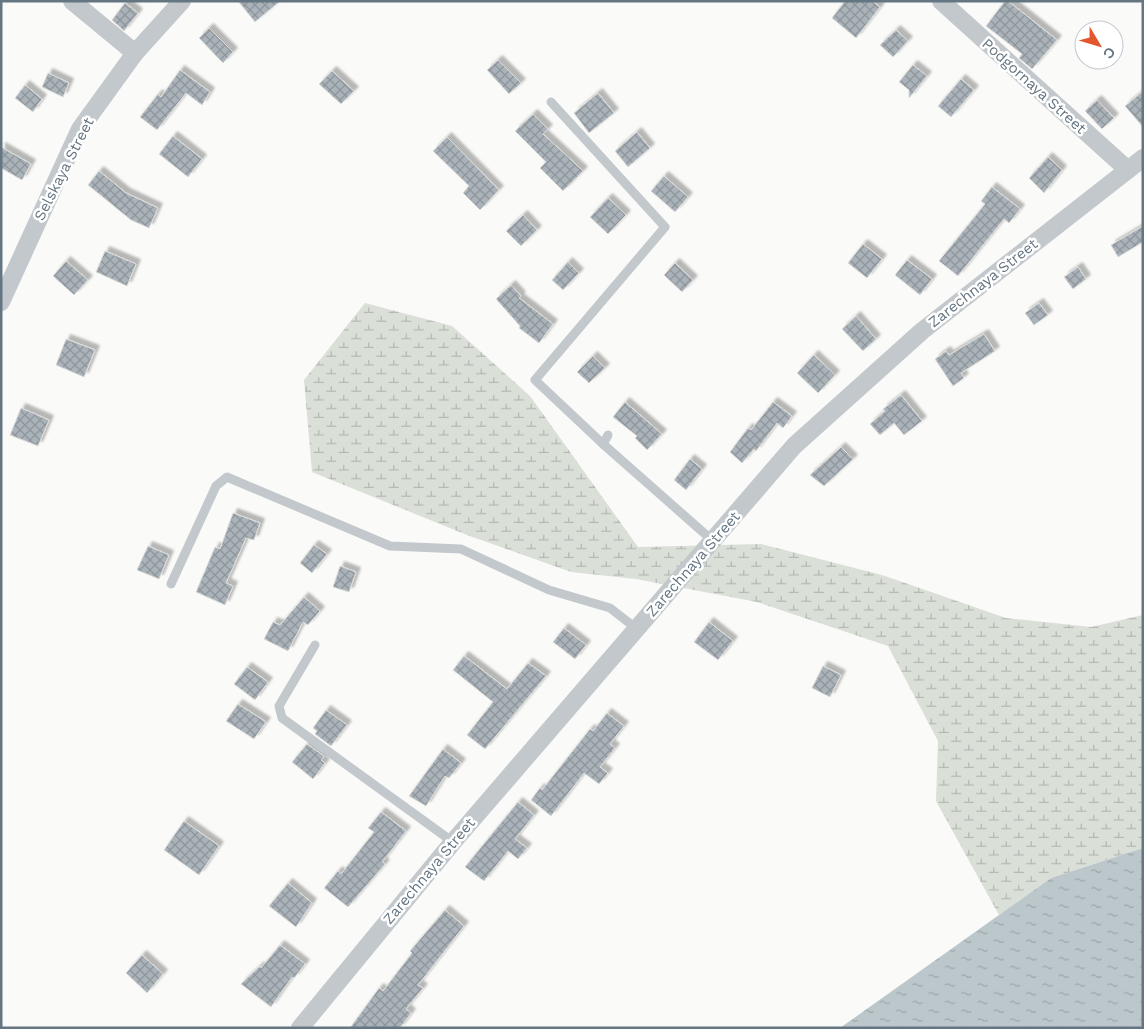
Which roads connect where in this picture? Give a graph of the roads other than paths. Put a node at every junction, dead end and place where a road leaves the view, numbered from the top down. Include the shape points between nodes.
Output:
1 (72, 1) edge
2 (182, 1) edge
3 (941, 1) edge
4 (135, 52) junction
5 (551, 102) dead end
6 (1143, 158) edge
7 (1128, 170) junction
8 (1, 302) edge
9 (608, 435) dead end
10 (603, 444) junction
11 (713, 541) junction
12 (171, 584) dead end
13 (637, 629) junction
14 (315, 645) dead end
15 (453, 842) junction
16 (300, 1028) edge

1 - 4 street
2 - 4 street, Selskaya Street
3 - 7 street, Podgornaya Street
4 - 8 street, Selskaya Street via 80,129
5 - 10 lane via 665,227 535,380
6 - 7 street, Zarechnaya Street
7 - 11 street, Zarechnaya Street via 922,332 836,408 794,446
9 - 10 lane
10 - 11 lane
11 - 13 street, Zarechnaya Street
12 - 13 lane via 216,486 227,477 390,546 461,549 549,590 610,608
13 - 15 street, Zarechnaya Street
14 - 15 lane via 279,706 282,718
15 - 16 street, Zarechnaya Street

